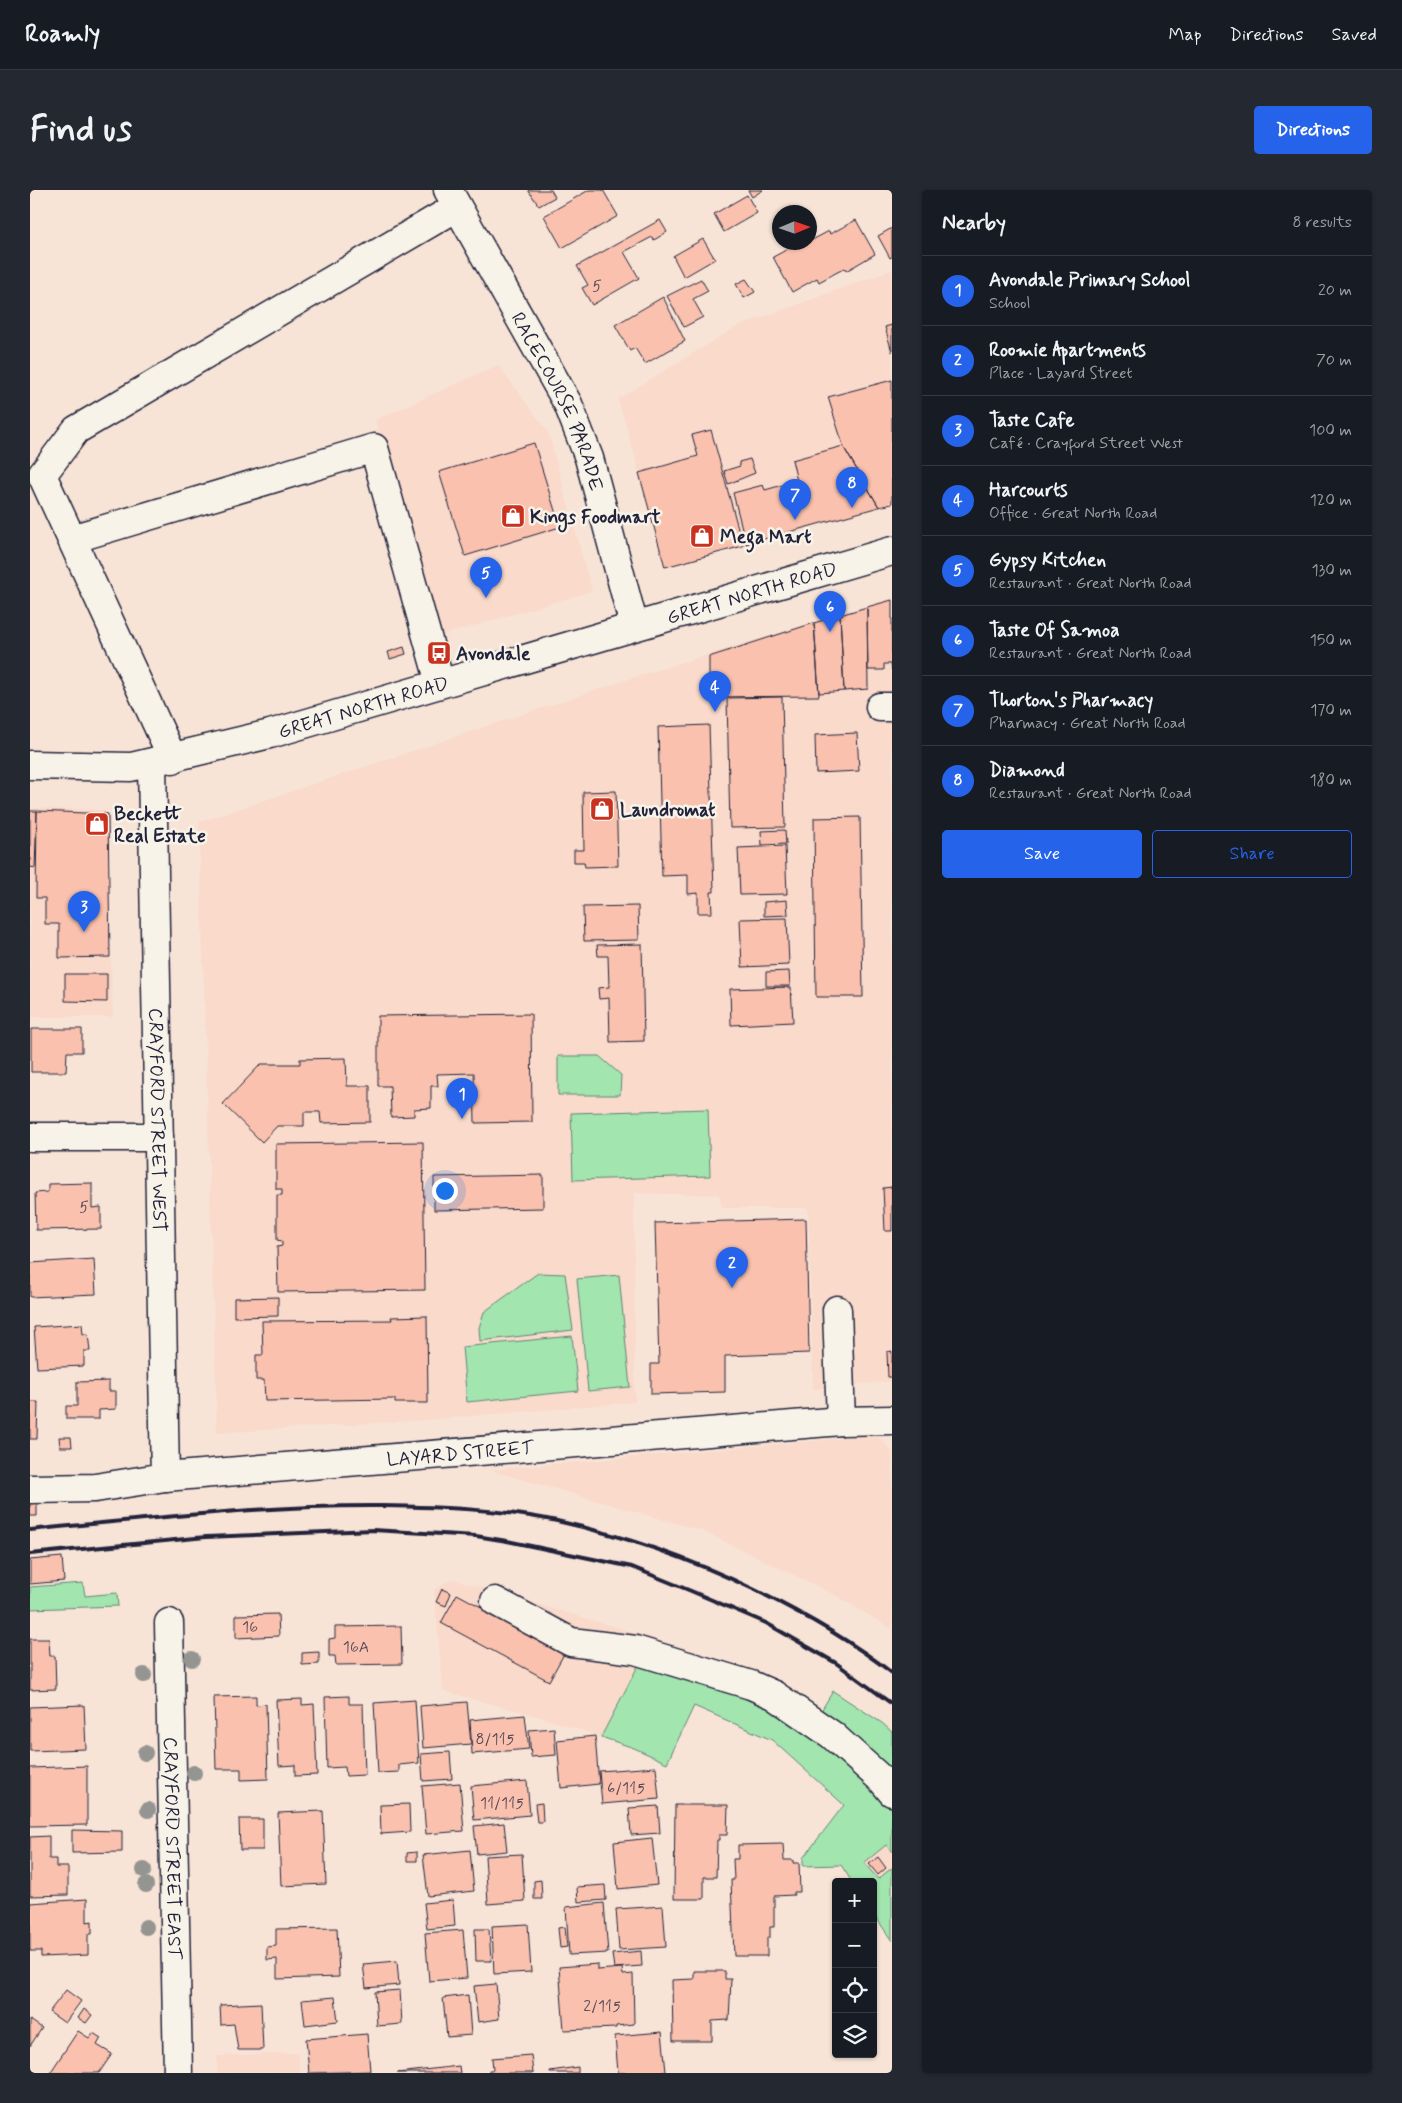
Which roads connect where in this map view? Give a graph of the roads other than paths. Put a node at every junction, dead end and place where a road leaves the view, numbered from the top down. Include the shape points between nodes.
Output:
1 (452, 199) edge
2 (72, 539) junction
3 (892, 551) edge
4 (634, 626) junction
5 (440, 683) junction
6 (163, 761) junction
7 (30, 765) edge
8 (30, 1137) edge
9 (159, 1137) junction
10 (837, 1310) dead end
11 (841, 1420) junction
12 (892, 1420) edge
13 (165, 1477) junction
14 (30, 1489) edge
15 (495, 1601) dead end
16 (169, 1623) dead end
17 (892, 1792) edge
18 (178, 2073) edge

1 - 2 street via 76,430 42,475
1 - 4 street, RACECOURSE PARADE via 568,404 589,458
2 - 5 street via 374,448
2 - 6 street
3 - 4 street, GREAT NORTH ROAD
4 - 5 street, GREAT NORTH ROAD
5 - 6 street, GREAT NORTH ROAD via 270,734
6 - 7 street, GREAT NORTH ROAD via 111,768
6 - 9 street, CRAYFORD STREET WEST
8 - 9 street
9 - 13 street, CRAYFORD STREET WEST
10 - 11 street
11 - 12 street, LAYARD STREET
11 - 13 street, LAYARD STREET
13 - 14 street, LAYARD STREET via 95,1488
15 - 17 street via 571,1642 635,1650 774,1695 832,1735
16 - 18 street, CRAYFORD STREET EAST

